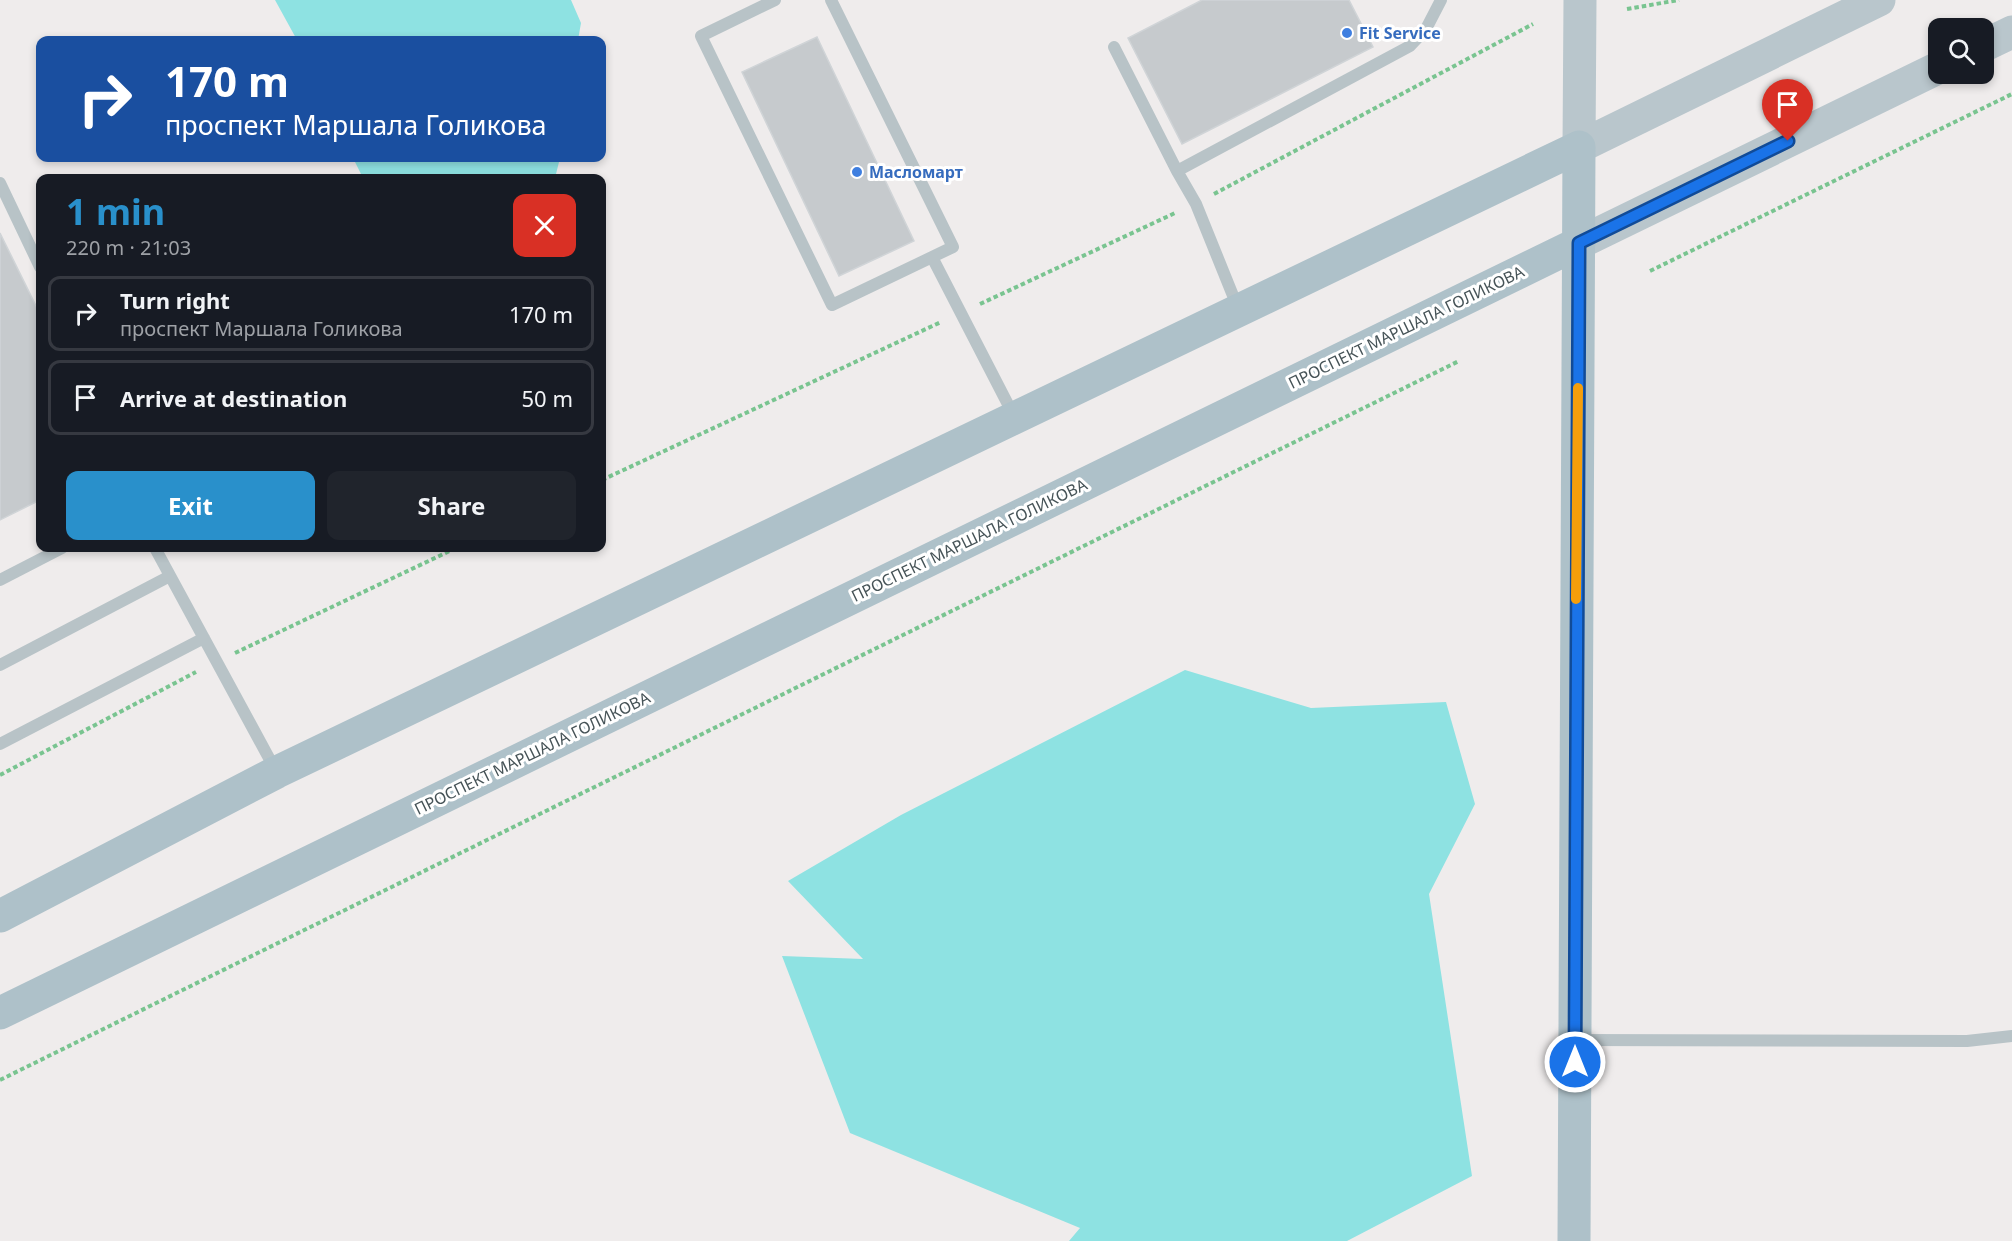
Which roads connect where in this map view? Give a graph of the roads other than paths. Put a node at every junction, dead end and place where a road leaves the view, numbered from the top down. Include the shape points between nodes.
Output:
1 (775, 0) edge
2 (831, 0) edge
3 (1441, 0) edge
4 (1581, 0) edge
5 (1880, 0) edge
6 (2012, 32) edge
7 (1994, 41) edge
8 (1114, 47) dead end
9 (1928, 73) edge
10 (1579, 147) junction
11 (1177, 171) junction
12 (0, 183) edge
13 (1579, 243) junction
14 (932, 257) junction
15 (36, 259) edge
16 (1238, 309) junction
17 (1014, 417) junction
18 (54, 552) edge
19 (157, 552) edge
20 (170, 576) junction
21 (0, 580) edge
22 (204, 638) junction
23 (0, 665) edge
24 (0, 744) edge
25 (277, 772) junction
26 (0, 916) edge
27 (0, 1013) edge
28 (2012, 1036) edge
29 (1575, 1040) junction
30 (1574, 1241) edge

1 - 14 lane via 701,36 832,306
2 - 14 lane via 952,247
3 - 11 lane via 1426,29 1410,46
4 - 10 main road
5 - 10 main road
6 - 7 main road
8 - 11 lane
9 - 13 main road, ПРОСПЕКТ МАРШАЛА ГОЛИКОВА
10 - 13 main road
10 - 16 main road
11 - 16 lane via 1196,204
12 - 15 lane
13 - 27 main road, ПРОСПЕКТ МАРШАЛА ГОЛИКОВА
13 - 29 main road
14 - 17 lane
16 - 17 main road
17 - 25 main road
18 - 21 lane
19 - 20 lane
20 - 22 lane
20 - 23 lane
22 - 24 lane
22 - 25 lane
25 - 26 main road
28 - 29 lane via 1967,1041
29 - 30 main road

